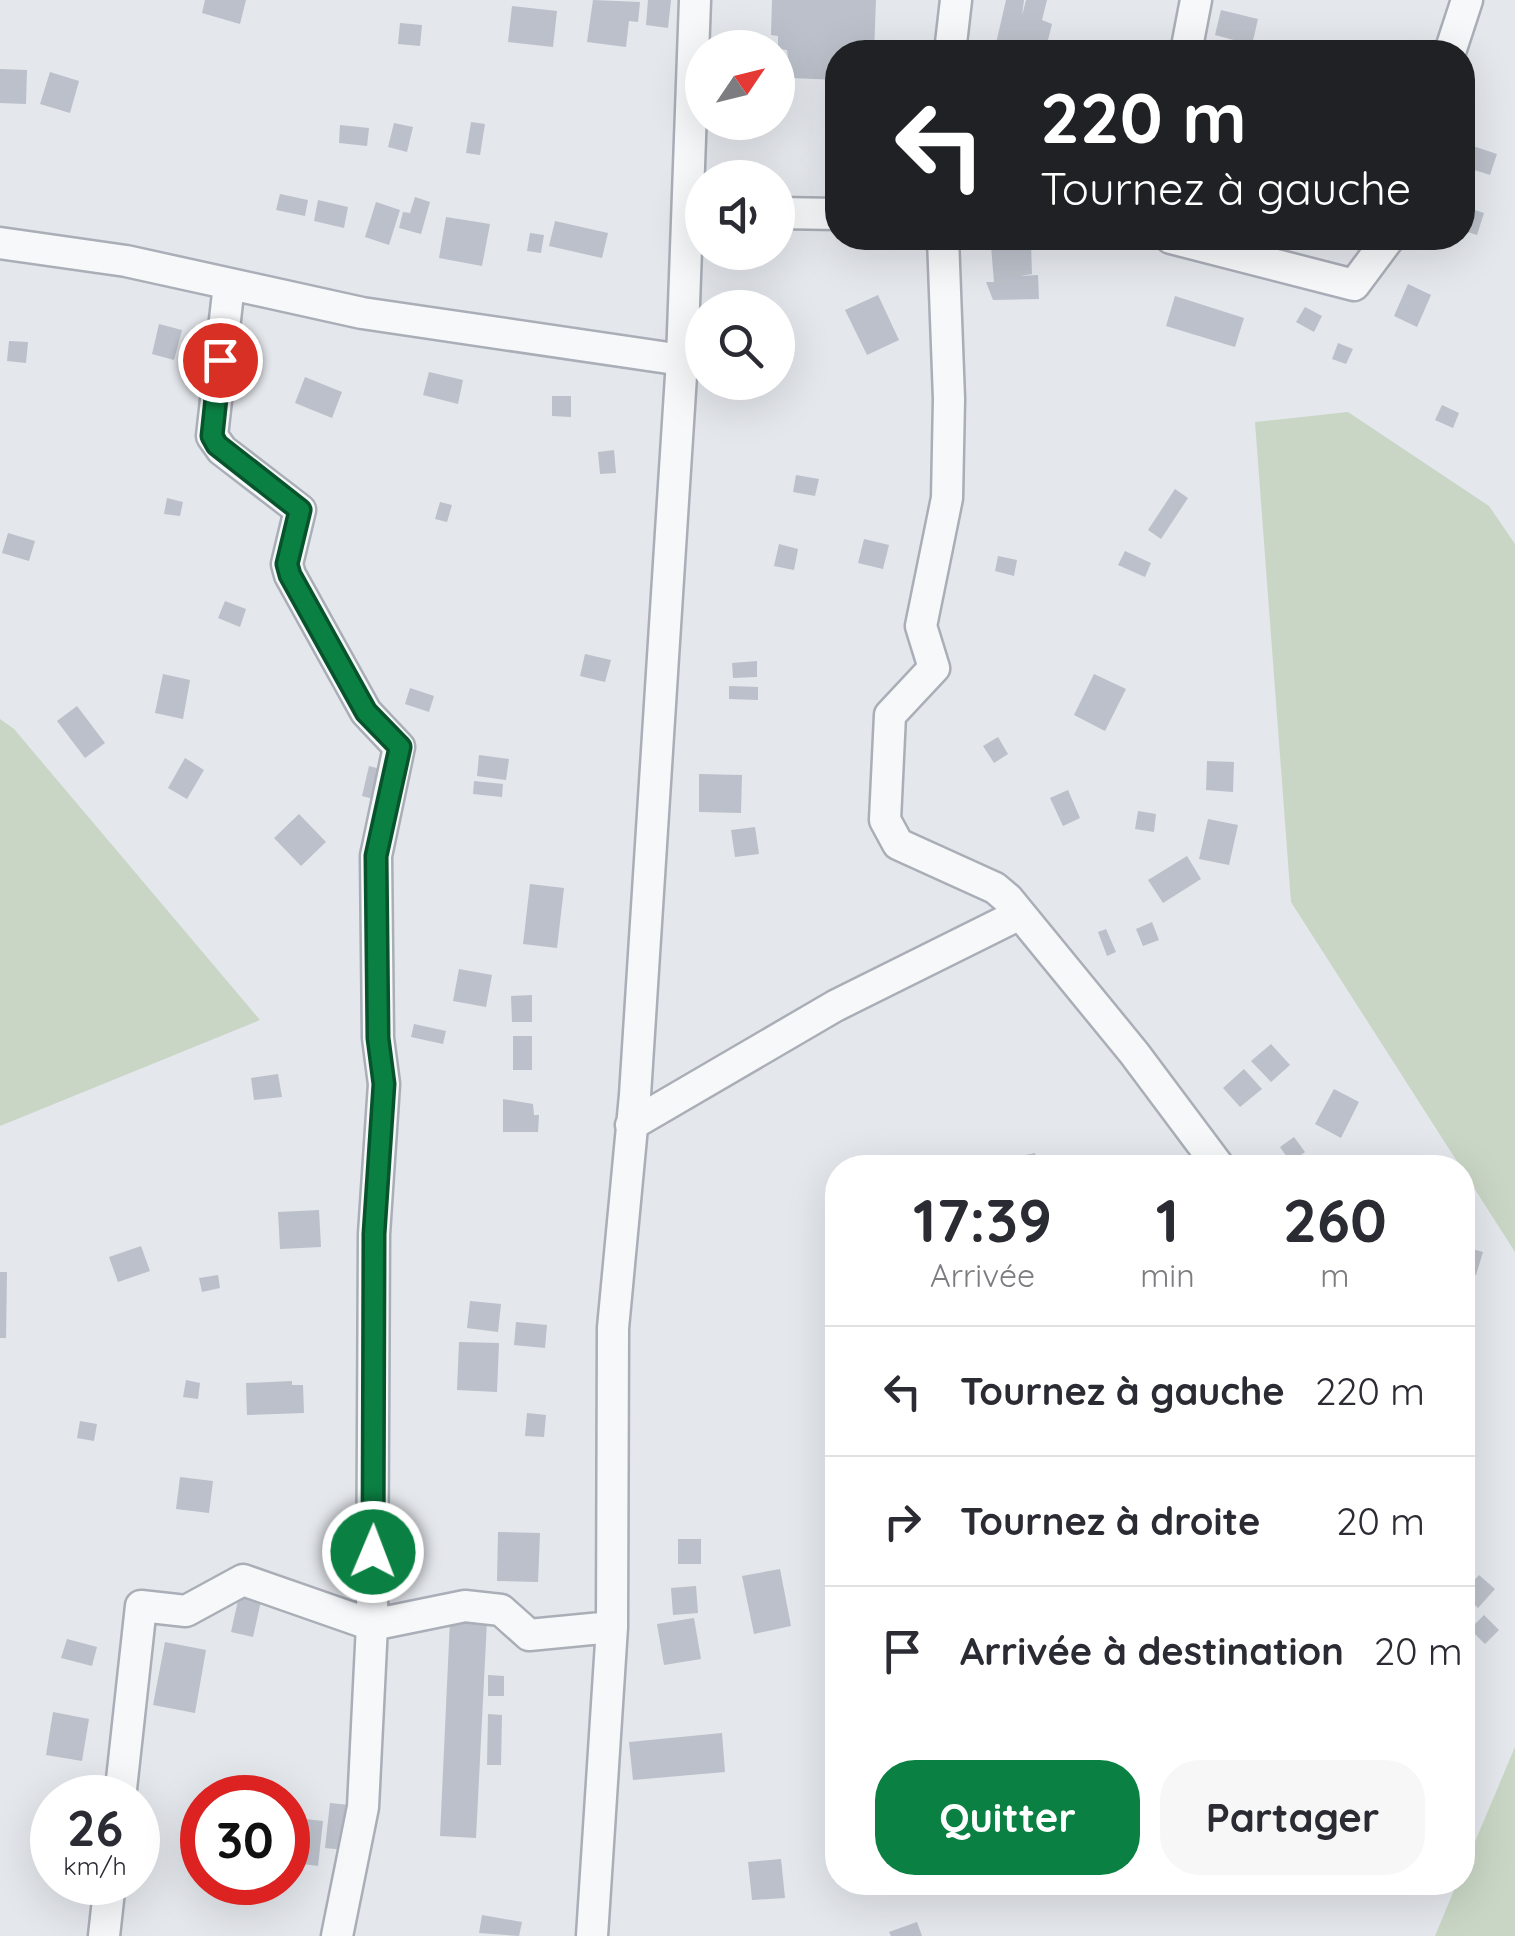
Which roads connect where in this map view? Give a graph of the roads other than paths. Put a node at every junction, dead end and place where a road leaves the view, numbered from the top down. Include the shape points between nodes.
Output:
1 (695, 0) edge
2 (956, 0) edge
3 (1196, 0) edge
4 (1467, 0) edge
5 (951, 40) edge
6 (1188, 40) edge
7 (1454, 40) edge
8 (696, 160) edge
9 (795, 213) edge
10 (825, 214) edge
11 (0, 243) edge
12 (943, 250) edge
13 (1218, 250) edge
14 (1380, 250) edge
15 (690, 270) edge
16 (229, 284) junction
17 (682, 360) junction
18 (1020, 914) junction
19 (632, 1125) junction
20 (1210, 1155) edge
21 (372, 1625) junction
22 (612, 1627) junction
23 (123, 1775) edge
24 (107, 1905) edge
25 (104, 1936) edge
26 (337, 1936) edge
27 (592, 1936) edge

1 - 8 street
2 - 5 street
3 - 6 street
4 - 7 street
9 - 10 street
11 - 16 street
12 - 18 street via 946,498 921,626 934,668 890,715 885,820 898,844 996,888
13 - 14 street via 1354,285
15 - 17 street
16 - 17 street via 362,313
16 - 21 street via 212,436 300,510 290,575 366,712 400,747 376,856 384,1084 374,1234
17 - 19 street
18 - 19 street via 835,1006
18 - 20 street
19 - 22 street via 613,1328
21 - 22 street via 465,1606 500,1610 529,1635
21 - 23 street via 243,1580 186,1611 141,1606
21 - 26 street via 363,1807
22 - 27 street
24 - 25 street

